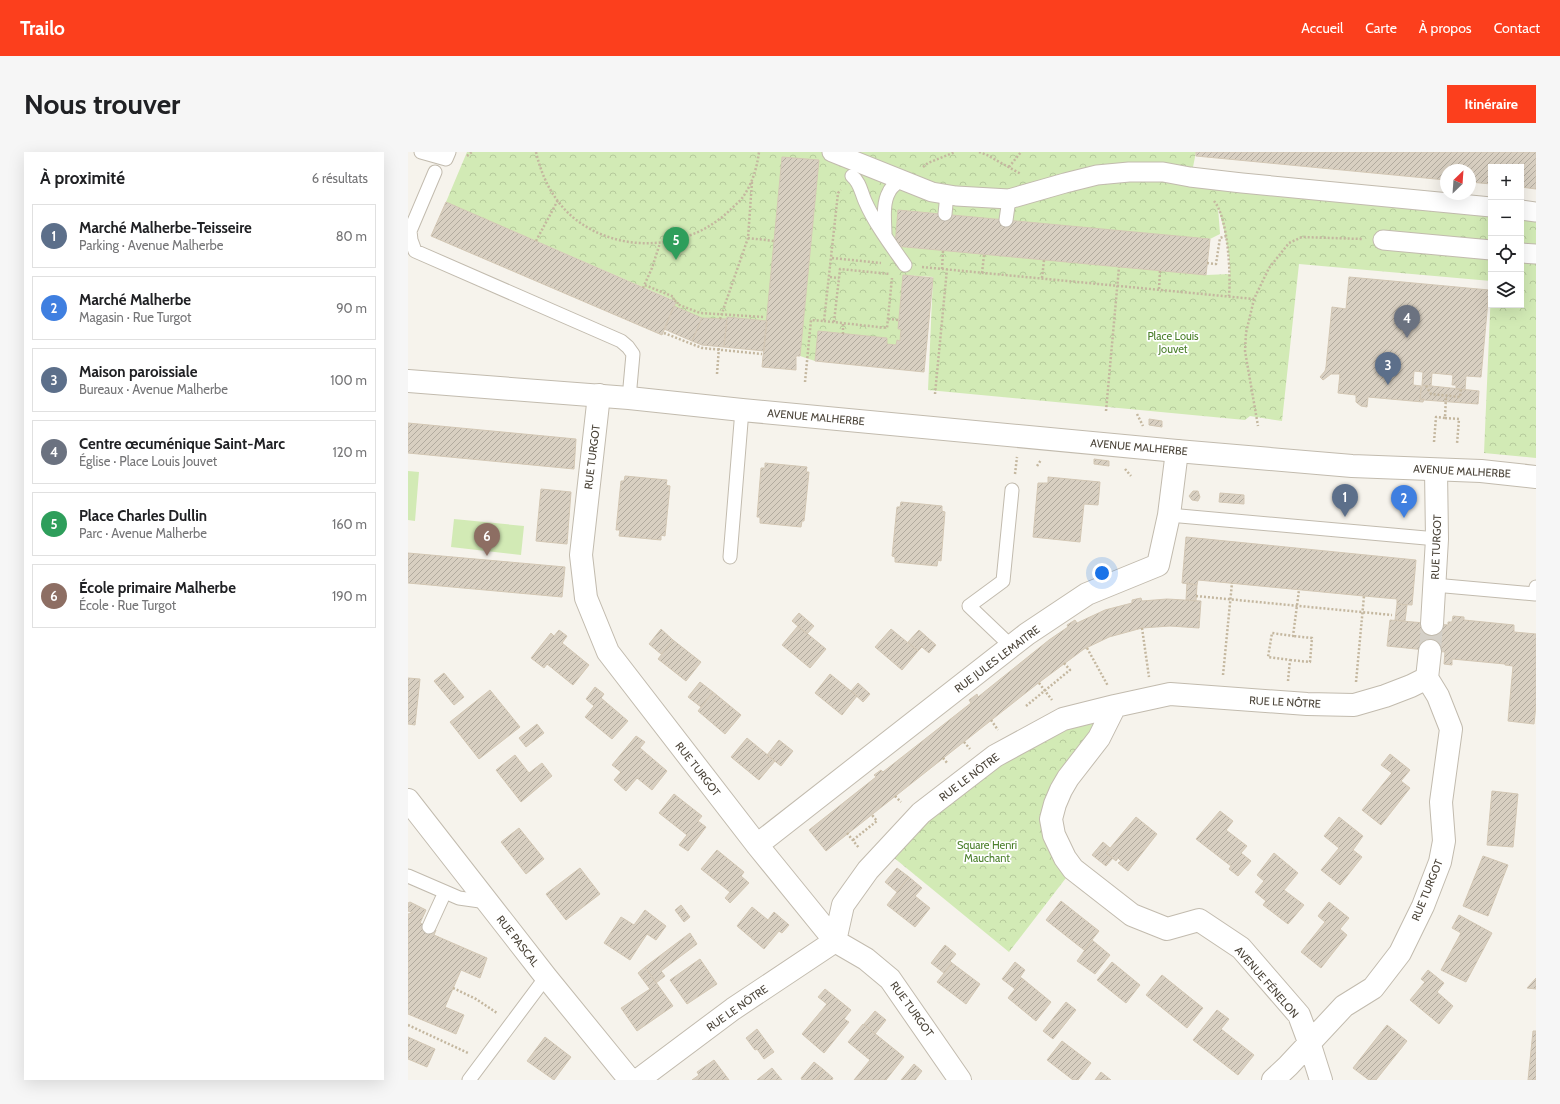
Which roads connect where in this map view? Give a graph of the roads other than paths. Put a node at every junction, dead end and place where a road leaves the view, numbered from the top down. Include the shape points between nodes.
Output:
1 (421, 152) edge
2 (449, 152) edge
3 (832, 152) edge
4 (435, 172) dead end
5 (852, 176) road end
6 (905, 182) junction
7 (947, 194) junction
8 (1009, 199) junction
9 (1488, 207) edge
10 (1524, 210) edge
11 (1536, 212) edge
12 (945, 214) dead end
13 (1006, 220) dead end
14 (885, 238) junction
15 (1383, 240) road end
16 (1488, 250) edge
17 (1524, 253) edge
18 (1536, 254) edge
19 (905, 265) road end
20 (408, 365) edge
21 (408, 381) edge
22 (474, 385) junction
23 (599, 395) junction
24 (629, 398) junction
25 (742, 410) junction
26 (1177, 451) junction
27 (1436, 470) junction
28 (1536, 477) edge
29 (1012, 490) road end
30 (1169, 515) junction
31 (1437, 539) junction
32 (730, 557) dead end
33 (1434, 585) junction
34 (1536, 587) edge
35 (1432, 624) tunnel mouth
36 (1011, 646) junction
37 (1430, 651) tunnel mouth
38 (1427, 678) junction
39 (1115, 706) junction
40 (408, 800) edge
41 (757, 845) junction
42 (408, 876) edge
43 (445, 892) junction
44 (487, 902) junction
45 (429, 927) dead end
46 (835, 940) junction
47 (546, 977) junction
48 (1310, 1042) junction
49 (469, 1080) edge
50 (630, 1080) edge
51 (638, 1080) edge
52 (960, 1080) edge
53 (1273, 1080) edge
54 (1320, 1080) edge

1 - 2 lane via 446,159
3 - 6 street
4 - 24 lane via 410,231 415,251 621,341 633,354
5 - 14 lane via 857,180
6 - 7 street via 932,192
6 - 14 lane via 890,190 887,197
7 - 8 street
7 - 12 lane
8 - 9 street via 1098,175 1163,172 1242,183
8 - 13 lane
10 - 11 street
14 - 19 lane
15 - 16 street
17 - 18 street
20 - 22 street, AVENUE MALHERBE
21 - 22 street, AVENUE MALHERBE
22 - 23 street, AVENUE MALHERBE
23 - 24 street, AVENUE MALHERBE
23 - 41 street, RUE TURGOT via 581,555 586,598 608,652
24 - 25 street, AVENUE MALHERBE
25 - 26 street, AVENUE MALHERBE
25 - 32 lane
26 - 27 street, AVENUE MALHERBE via 1352,466
26 - 30 street, RUE JULES LEMAITRE
27 - 28 street, AVENUE MALHERBE via 1481,471
27 - 31 street, RUE TURGOT
29 - 36 lane via 1003,581 969,606
30 - 31 lane
30 - 36 street, RUE JULES LEMAITRE via 1158,565 1087,594
31 - 33 street, RUE TURGOT
33 - 34 lane via 1535,594
33 - 35 street, RUE TURGOT
36 - 41 street, RUE JULES LEMAITRE
37 - 38 street
38 - 39 street, RUE LE NÔTRE via 1386,696 1354,705 1170,694
38 - 48 street, RUE TURGOT via 1438,696 1451,729 1441,802 1444,841 1440,862 1423,906 1400,953 1373,988 1344,1006
39 - 46 street, RUE LE NÔTRE via 1063,719 995,756 921,813 868,870 843,905
39 - 48 street, AVENUE FÉNELON via 1099,738 1068,778 1055,804 1051,820 1054,835 1064,858 1073,869 1132,915 1167,929 1199,920 1241,948 1299,1015
40 - 44 street, RUE PASCAL
41 - 46 street, RUE TURGOT
42 - 43 lane
43 - 44 lane via 459,898
43 - 45 lane
44 - 47 street, RUE PASCAL
46 - 51 street, RUE LE NÔTRE via 733,1010
46 - 52 street, RUE TURGOT via 866,959 890,979
47 - 49 lane
47 - 50 street, RUE PASCAL
48 - 53 street, RUE TURGOT
48 - 54 street, AVENUE FÉNELON

